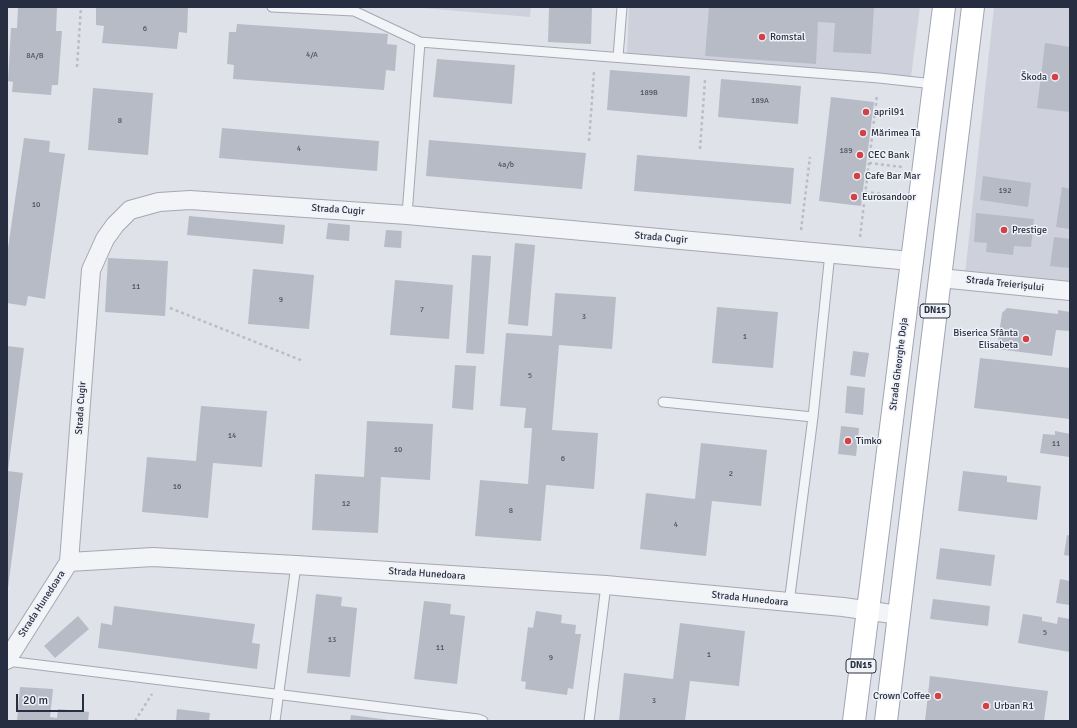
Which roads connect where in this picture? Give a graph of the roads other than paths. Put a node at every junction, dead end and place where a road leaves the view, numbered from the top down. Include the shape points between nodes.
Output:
1 (272, 7) edge
2 (622, 7) edge
3 (944, 7) edge
4 (973, 7) edge
5 (420, 42) junction
6 (618, 57) junction
7 (934, 84) junction
8 (406, 215) junction
9 (830, 253) junction
10 (911, 260) junction
11 (940, 278) junction
12 (1070, 291) edge
13 (663, 402) dead end
14 (813, 417) junction
15 (69, 562) junction
16 (296, 565) junction
17 (606, 585) junction
18 (789, 603) junction
19 (868, 610) junction
20 (898, 615) junction
21 (7, 661) edge
22 (280, 696) junction
23 (275, 721) edge
24 (483, 721) edge
25 (589, 721) edge
26 (854, 721) edge
27 (886, 721) edge

1 - 5 lane via 354,11
2 - 6 lane
3 - 7 main road, Strada Gheorghe Doja / DN15
4 - 11 main road, DN15
5 - 6 lane
5 - 8 lane
6 - 7 lane
7 - 10 main road, Strada Gheorghe Doja / DN15
8 - 9 street, Strada Cugir
8 - 15 street, Strada Cugir via 185,200 159,202 130,210 114,225 91,270
9 - 10 street, Strada Cugir
9 - 14 lane
10 - 19 main road, Strada Gheorghe Doja / DN15
11 - 12 street, Strada Treierișului
11 - 20 main road, DN15
13 - 14 lane
14 - 18 lane
15 - 16 street, Strada Hunedoara via 153,557
15 - 21 street, Strada Hunedoara
16 - 17 street, Strada Hunedoara
16 - 22 lane
17 - 18 street, Strada Hunedoara
17 - 25 lane
18 - 19 street, Strada Hunedoara
19 - 20 street, Strada Hunedoara
19 - 26 main road, Strada Gheorghe Doja / DN15
20 - 27 main road, DN15
21 - 22 lane
22 - 23 lane
22 - 24 lane

